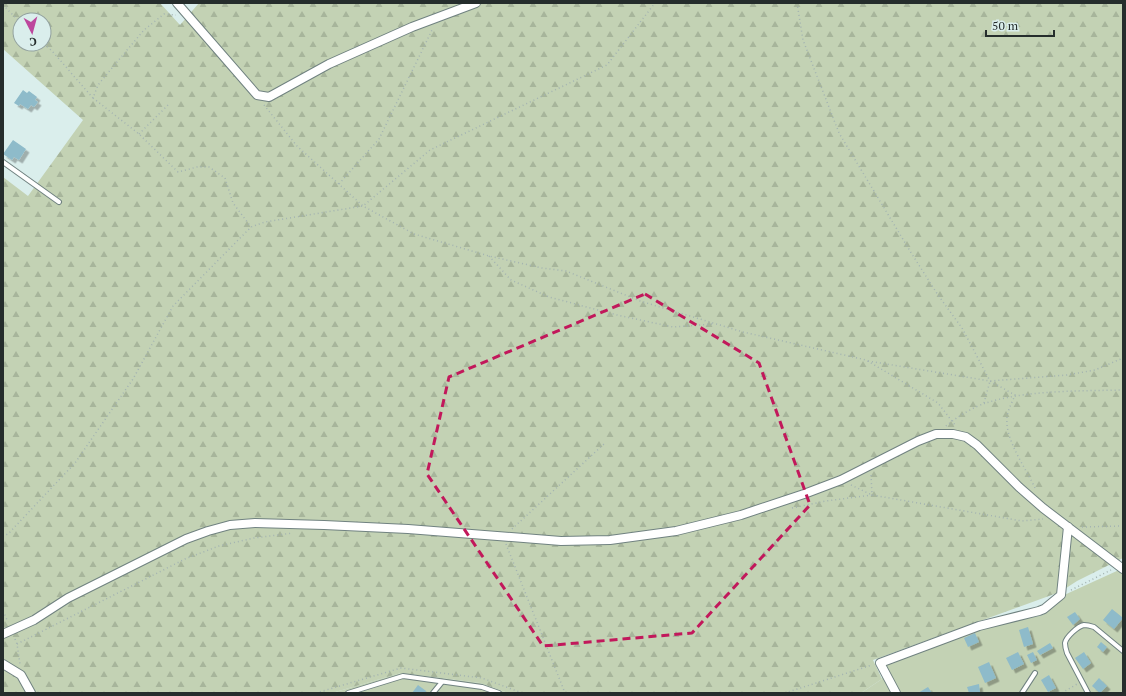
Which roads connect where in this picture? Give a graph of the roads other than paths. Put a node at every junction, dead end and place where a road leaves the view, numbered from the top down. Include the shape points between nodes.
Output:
1 (177, 3) edge
2 (476, 3) edge
3 (3, 162) edge
4 (59, 202) dead end
5 (1068, 528) junction
6 (1121, 568) edge
7 (3, 634) edge
8 (1123, 651) edge
9 (3, 664) edge
10 (1035, 673) dead end
11 (442, 682) junction
12 (31, 693) edge
13 (348, 693) edge
14 (433, 693) edge
15 (499, 693) edge
16 (896, 693) edge
17 (1022, 693) edge
18 (1088, 693) edge

1 - 2 street via 257,95 269,97 329,64 412,27
3 - 4 lane
5 - 6 street
5 - 7 street via 1019,487 966,437 936,434 841,480 742,515 676,531 610,540 504,540 408,529 324,524 255,523 230,526 186,539 68,598 34,620
5 - 16 street via 1060,595 1039,611 979,626 880,663
8 - 18 lane via 1089,625 1083,625 1068,637 1065,648
9 - 12 street via 21,675
10 - 17 lane
11 - 13 lane via 403,676
11 - 14 lane
11 - 15 lane via 482,687

